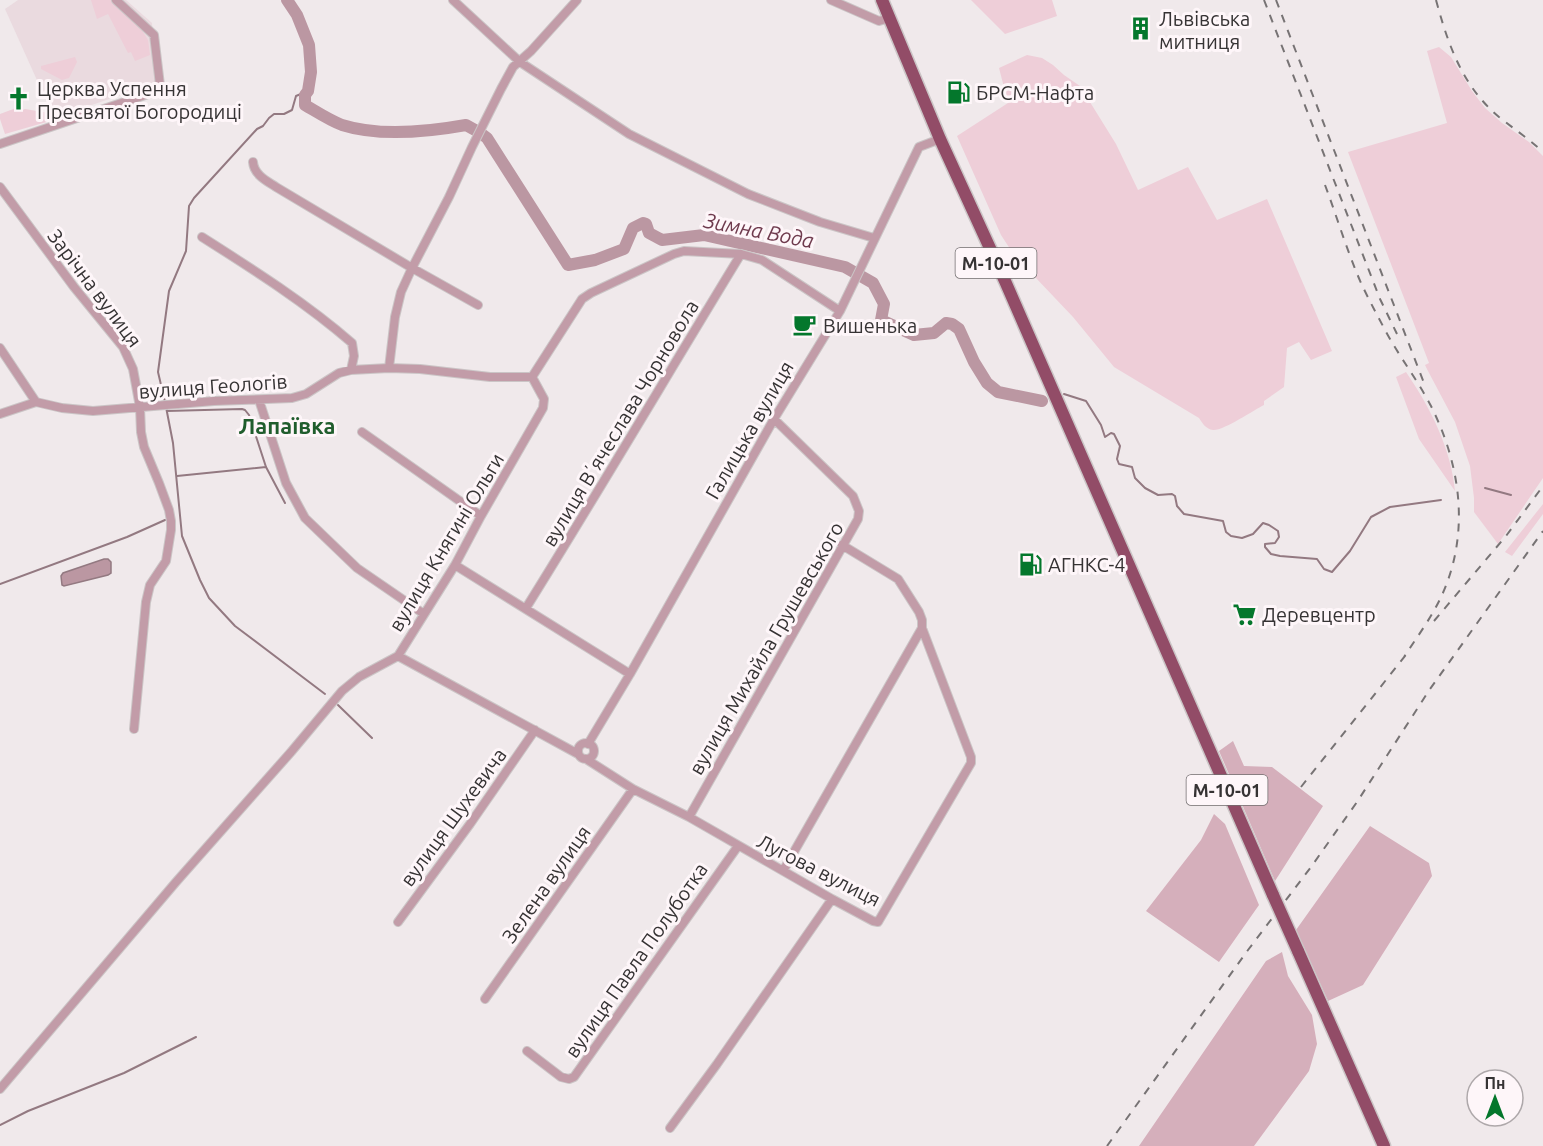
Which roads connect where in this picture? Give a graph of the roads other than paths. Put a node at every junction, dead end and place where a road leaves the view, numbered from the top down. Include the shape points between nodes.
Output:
1 (116, 0) edge
2 (453, 0) edge
3 (577, 0) edge
4 (831, 0) edge
5 (882, 0) edge
6 (890, 18) junction
7 (520, 62) junction
8 (940, 139) junction
9 (0, 144) edge
10 (253, 162) dead end
11 (0, 187) edge
12 (202, 237) dead end
13 (874, 238) junction
14 (741, 254) junction
15 (412, 268) junction
16 (478, 305) dead end
17 (840, 311) junction
18 (0, 348) edge
19 (389, 368) junction
20 (351, 370) junction
21 (532, 377) junction
22 (259, 400) junction
23 (36, 402) junction
24 (140, 407) junction
25 (0, 414) edge
26 (774, 418) junction
27 (362, 432) dead end
28 (481, 516) junction
29 (842, 544) junction
30 (455, 565) junction
31 (526, 608) junction
32 (424, 614) junction
33 (922, 628) junction
34 (398, 656) junction
35 (630, 674) junction
36 (134, 729) dead end
37 (535, 730) junction
38 (588, 744) junction
39 (578, 754) junction
40 (586, 759) junction
41 (633, 789) junction
42 (689, 817) junction
43 (738, 846) junction
44 (783, 871) junction
45 (831, 899) junction
46 (398, 922) dead end
47 (485, 999) dead end
48 (527, 1050) dead end
49 (0, 1089) edge
50 (670, 1128) dead end
51 (1384, 1146) edge

1 - 9 street via 154,35 160,85 157,91
2 - 7 street
3 - 7 street
4 - 6 street via 879,21
5 - 6 highway, М-10-01
6 - 8 highway, М-10-01
7 - 13 street via 629,134 728,185 820,222
7 - 15 street via 513,68
8 - 13 street, Галицька вулиця via 919,147
8 - 51 highway, М-10-01, bridge
10 - 15 street via 254,170 276,187
11 - 24 street, Зарічна вулиця via 123,347 133,369
12 - 20 street via 295,298 352,344
13 - 17 street, Галицька вулиця
14 - 17 street via 762,260
14 - 21 street via 674,254 591,293 582,299
14 - 31 street, вулиця Вʼячеслава Чорновола
15 - 16 street
15 - 19 street via 398,300
17 - 26 street, Галицька вулиця
18 - 23 street
19 - 20 street, вулиця Геологів
19 - 21 street, вулиця Геологів
20 - 22 street, вулиця Геологів via 306,394
21 - 28 street, вулиця Княгині Ольги via 544,399 543,408
22 - 24 street, вулиця Геологів
22 - 32 street via 286,483 305,518 357,568
23 - 24 street, вулиця Геологів via 93,411
23 - 25 street
24 - 36 street, Зарічна вулиця via 144,447 169,510 171,530 166,561 150,585 146,602
26 - 29 street, вулиця Михайла Грушевського via 853,496 858,519
26 - 35 street, Галицька вулиця
27 - 28 street
28 - 30 street, вулиця Княгині Ольги
29 - 33 street via 898,579 920,612
29 - 42 street, вулиця Михайла Грушевського
30 - 31 street
30 - 32 street, вулиця Княгині Ольги
31 - 35 street
32 - 34 street, вулиця Княгині Ольги
33 - 44 street
33 - 45 street, Лугова вулиця via 971,763 878,922
34 - 37 street
34 - 49 street, вулиця Княгині Ольги via 352,682
35 - 38 street, Галицька вулиця
37 - 39 street
37 - 46 street, вулиця Шухевича
38 - 39 street via 580,745
38 - 40 street via 593,754
39 - 40 street
40 - 41 street, Лугова вулиця
41 - 42 street, Лугова вулиця
41 - 47 street, Зелена вулиця
42 - 43 street, Лугова вулиця
43 - 44 street, Лугова вулиця
43 - 48 street, вулиця Павла Полуботка via 574,1077 561,1077
44 - 45 street, Лугова вулиця
45 - 50 street

